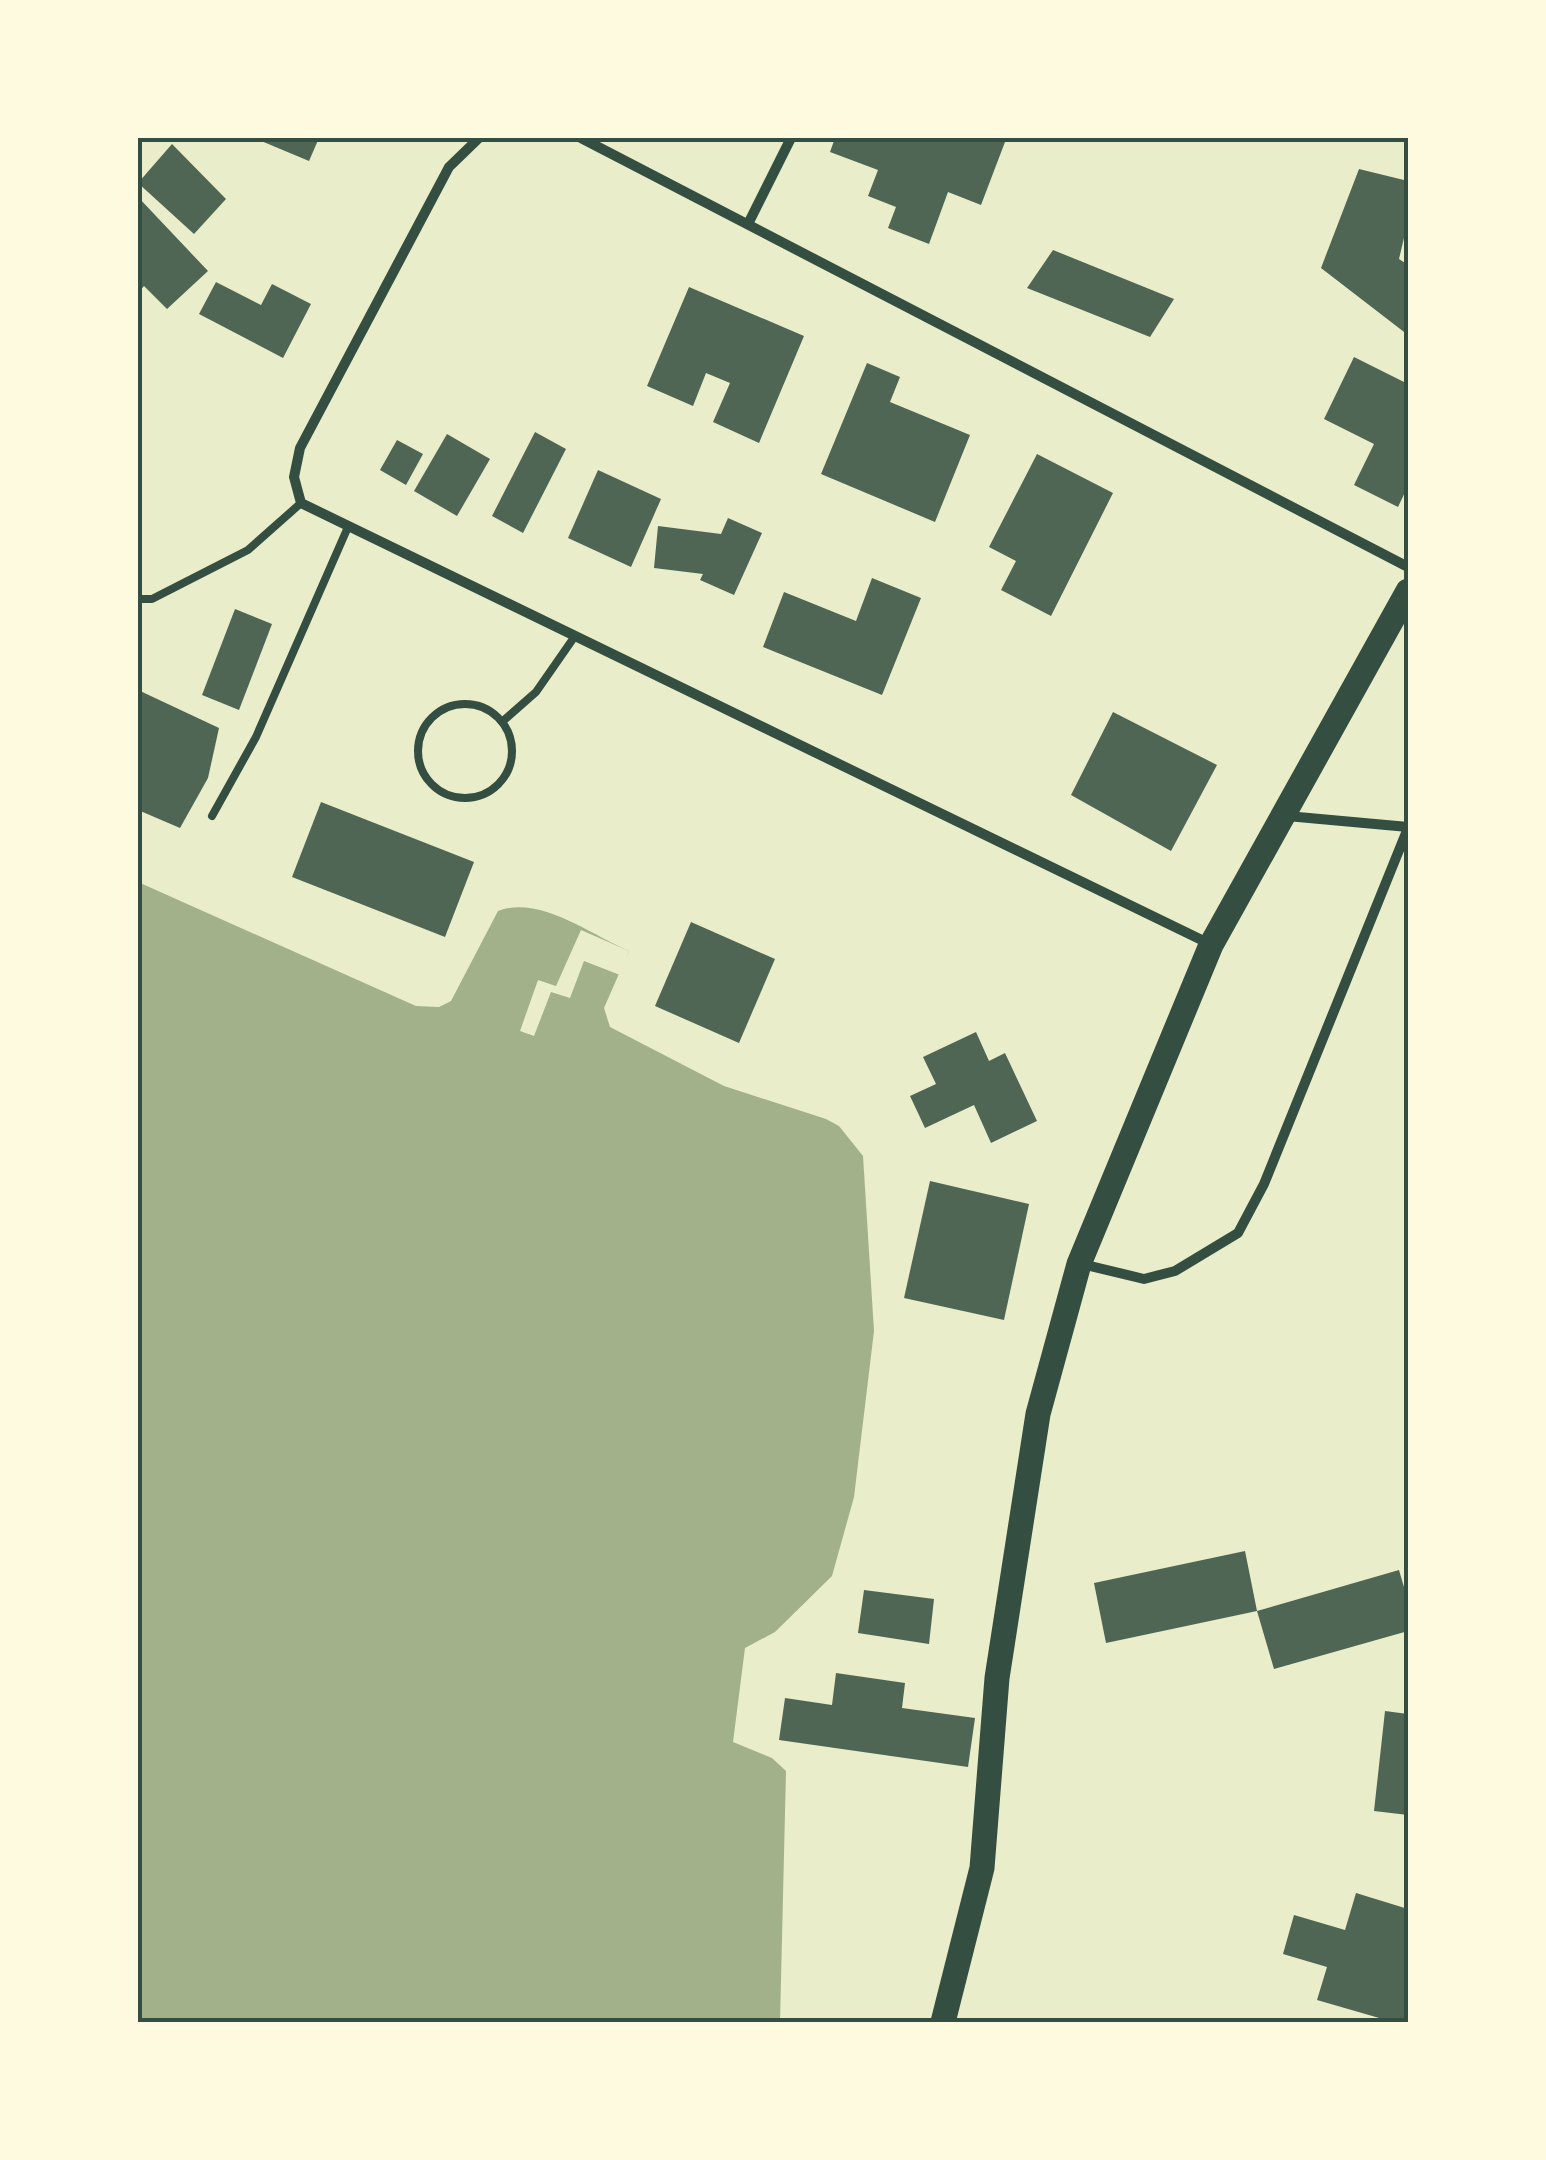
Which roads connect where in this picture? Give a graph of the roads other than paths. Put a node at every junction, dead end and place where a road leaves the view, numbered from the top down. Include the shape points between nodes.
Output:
1 (479, 138) edge
2 (581, 138) edge
3 (792, 138) edge
4 (748, 224) junction
5 (301, 503) junction
6 (348, 527) junction
7 (1408, 567) edge
8 (1408, 591) edge
9 (138, 599) edge
10 (575, 636) junction
11 (503, 722) junction
12 (212, 816) dead end
13 (1281, 816) junction
14 (1408, 828) edge
15 (1211, 945) junction
16 (1080, 1264) junction
17 (943, 2022) edge

1 - 5 street via 450,166 300,448 294,476
2 - 4 street
3 - 4 street
4 - 7 street
5 - 6 street
5 - 9 lane via 248,550 152,599
6 - 10 street
6 - 12 lane via 256,737
8 - 13 highway
10 - 11 lane via 536,692
10 - 15 street
11 - 11 lane via 513,746 508,773 490,792 463,799 438,790 421,768 418,742 431,718 454,704 481,706
13 - 14 street
13 - 15 highway
14 - 16 street via 1238,1234 1175,1271 1144,1279
15 - 16 highway
16 - 17 highway via 1038,1414 997,1678 982,1868

